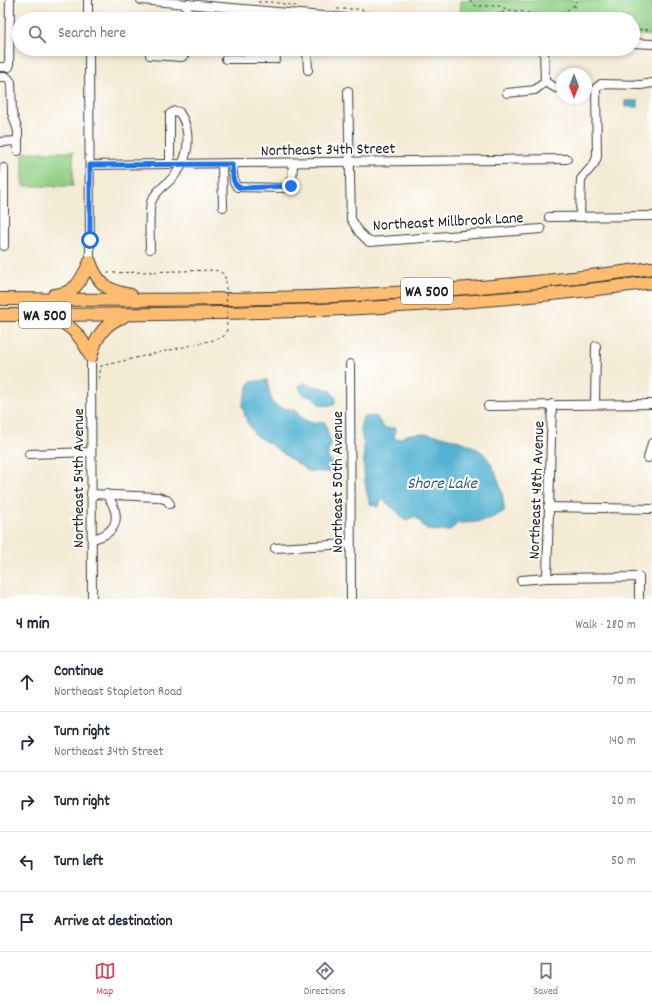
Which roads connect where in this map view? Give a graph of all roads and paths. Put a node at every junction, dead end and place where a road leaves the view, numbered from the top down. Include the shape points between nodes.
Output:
1 (10, 0) edge
2 (88, 0) edge
3 (141, 0) edge
4 (470, 0) edge
5 (577, 0) edge
6 (187, 4) junction
7 (574, 4) junction
8 (251, 10) joint
9 (509, 10) junction
10 (88, 12) edge
11 (186, 12) edge
12 (267, 12) edge
13 (502, 12) edge
14 (522, 12) edge
15 (564, 12) edge
16 (577, 12) edge
17 (640, 29) edge
18 (652, 30) edge
19 (640, 43) edge
20 (652, 44) edge
21 (89, 56) edge
22 (166, 56) edge
23 (183, 56) edge
24 (307, 56) edge
25 (544, 56) edge
26 (226, 59) dead end
27 (250, 59) joint
28 (276, 59) dead end
29 (0, 67) edge
30 (308, 70) dead end
31 (0, 77) edge
32 (544, 82) junction
33 (652, 83) edge
34 (556, 88) edge
35 (348, 91) dead end
36 (507, 93) dead end
37 (18, 141) junction
38 (0, 142) edge
39 (18, 151) dead end
40 (567, 159) dead end
41 (348, 162) junction
42 (293, 163) junction
43 (170, 164) junction
44 (182, 164) junction
45 (222, 164) junction
46 (232, 164) junction
47 (90, 165) junction
48 (4, 168) edge
49 (223, 207) dead end
50 (580, 216) junction
51 (652, 216) edge
52 (549, 217) dead end
53 (541, 229) dead end
54 (4, 246) dead end
55 (150, 250) dead end
56 (90, 262) junction
57 (652, 268) edge
58 (105, 273) dead end
59 (652, 282) edge
60 (0, 298) edge
61 (202, 299) junction
62 (0, 315) edge
63 (128, 315) junction
64 (596, 346) dead end
65 (91, 357) junction
66 (350, 364) dead end
67 (100, 376) dead end
68 (552, 404) junction
69 (595, 404) junction
70 (652, 404) edge
71 (488, 406) dead end
72 (652, 443) edge
73 (91, 452) junction
74 (28, 454) dead end
75 (648, 458) dead end
76 (91, 494) junction
77 (106, 494) junction
78 (170, 504) dead end
79 (548, 507) junction
80 (652, 509) edge
81 (92, 539) junction
82 (350, 544) junction
83 (275, 548) dead end
84 (547, 578) junction
85 (521, 580) dead end
86 (92, 599) edge
87 (351, 599) edge
88 (639, 599) edge

1 - 29 street via 9,67
2 - 10 street
3 - 6 street
4 - 9 path via 476,6 499,6
5 - 7 path
6 - 8 street
6 - 11 street
7 - 15 path
7 - 16 path
8 - 12 street
9 - 13 path
9 - 14 path
17 - 18 path
19 - 20 street
21 - 47 street
22 - 23 street
24 - 30 street
25 - 32 street
26 - 27 street
27 - 28 street
31 - 37 street via 7,77 11,82 12,113 16,122
32 - 34 street
32 - 36 street via 535,90
33 - 50 street via 602,84 596,88 597,157 581,179
35 - 41 street
37 - 38 street
37 - 39 street
40 - 41 street, Northeast 34th Street
41 - 42 street, Northeast 34th Street
41 - 53 street, Northeast Millbrook Lane via 351,219 369,242
42 - 46 street, Northeast 34th Street
42 - 46 street via 292,184 286,188 237,186 234,182
43 - 44 street, Northeast 34th Street
43 - 44 street via 170,114 179,112 184,119 187,134 188,152
43 - 47 street, Northeast 34th Street
44 - 45 street, Northeast 34th Street
44 - 55 street via 177,174 151,201
45 - 46 street, Northeast 34th Street
45 - 49 street
47 - 56 street
48 - 54 street
50 - 51 street
50 - 52 street
56 - 60 highway via 78,284 64,294
56 - 61 highway via 100,283 117,292
57 - 61 highway, WA 500 via 540,282 434,291 311,298
58 - 67 path, bridge via 215,270 224,274 227,330 224,336 218,339 102,366
59 - 63 highway, WA 500 via 527,297 393,308 280,313
60 - 61 highway, WA 500
62 - 63 highway, WA 500
62 - 65 highway via 63,322 79,336
63 - 65 highway via 112,322 102,331
64 - 69 street
65 - 73 street, Northeast 54th Avenue
66 - 82 street, Northeast 50th Avenue
68 - 69 street
68 - 71 street
68 - 79 street, Northeast 48th Avenue
69 - 70 street
72 - 75 street
73 - 74 street
73 - 76 street, Northeast 54th Avenue
76 - 77 street
76 - 81 street, Northeast 54th Avenue
77 - 78 street via 158,497
77 - 81 street via 114,505 116,522 103,537
79 - 80 street
79 - 84 street, Northeast 48th Avenue
81 - 86 street, Northeast 54th Avenue
82 - 83 street
82 - 87 street, Northeast 50th Avenue
84 - 85 street
84 - 88 street via 639,577

